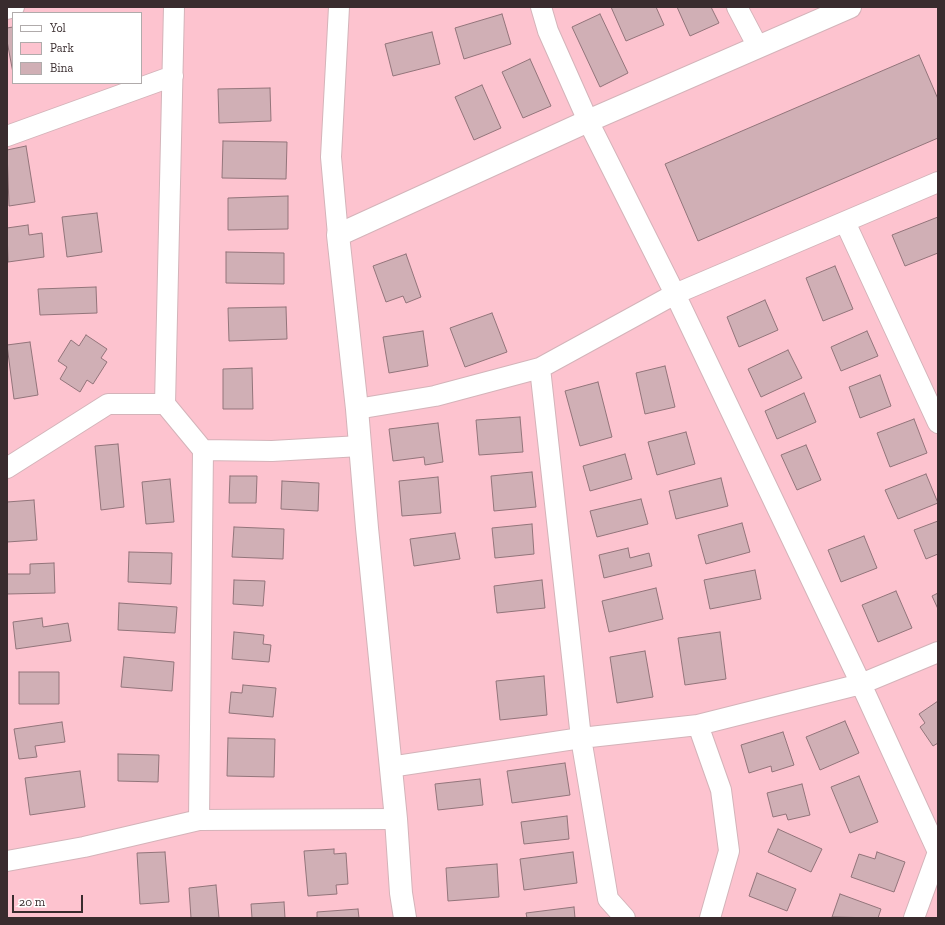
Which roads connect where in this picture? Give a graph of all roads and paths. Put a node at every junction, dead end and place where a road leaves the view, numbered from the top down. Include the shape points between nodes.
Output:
1 (14, 7) edge
2 (174, 7) edge
3 (339, 7) edge
4 (541, 7) edge
5 (737, 7) edge
6 (850, 7) edge
7 (7, 9) edge
8 (758, 47) junction
9 (173, 76) junction
10 (588, 121) junction
11 (7, 136) edge
12 (938, 182) edge
13 (845, 222) junction
14 (338, 235) junction
15 (675, 294) junction
16 (540, 368) junction
17 (165, 404) junction
18 (357, 409) junction
19 (938, 423) edge
20 (360, 446) junction
21 (203, 450) junction
22 (7, 468) edge
23 (938, 652) edge
24 (861, 684) junction
25 (698, 725) junction
26 (581, 738) junction
27 (390, 767) junction
28 (396, 819) junction
29 (199, 820) junction
30 (7, 861) edge
31 (405, 918) edge
32 (625, 918) edge
33 (710, 918) edge
34 (914, 918) edge

1 - 7 street
2 - 9 street
3 - 14 street via 331,157
4 - 10 street via 548,31
5 - 8 street
6 - 8 street
8 - 10 street
9 - 11 street
9 - 17 street
10 - 14 street
10 - 15 street
12 - 13 street
13 - 15 street
13 - 19 street
14 - 18 street
15 - 16 street
15 - 24 street
16 - 18 street via 435,396
16 - 26 street
17 - 21 street
17 - 22 street via 108,404
18 - 20 street
20 - 21 street via 272,451
20 - 27 street
21 - 29 street
23 - 24 street
24 - 25 street
24 - 34 street via 938,852
25 - 26 street
25 - 33 street via 721,790 728,851
26 - 27 street
26 - 32 street via 608,898
27 - 28 street
28 - 29 street
28 - 31 street
29 - 30 street via 84,847

